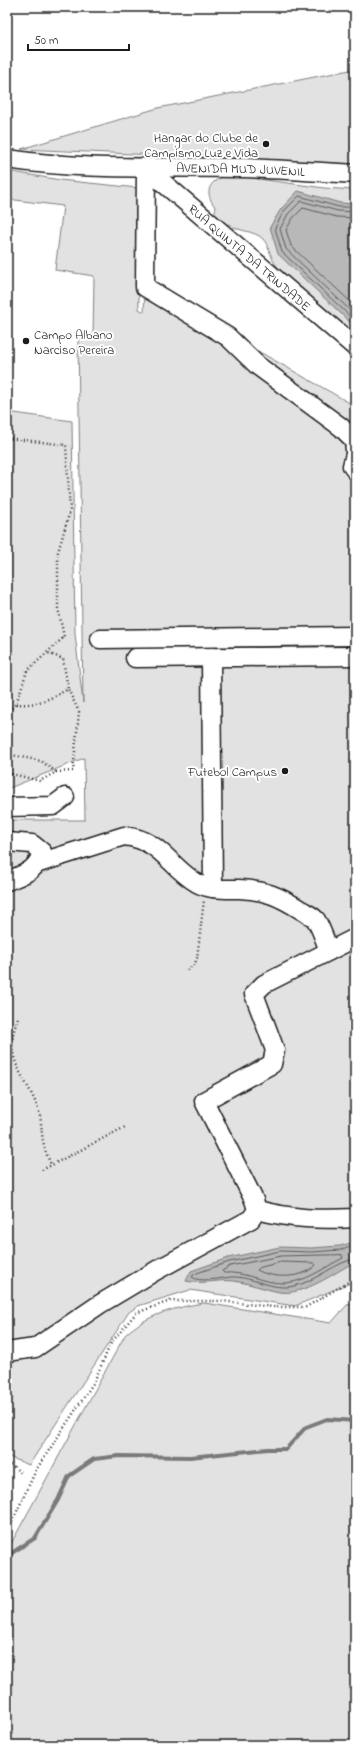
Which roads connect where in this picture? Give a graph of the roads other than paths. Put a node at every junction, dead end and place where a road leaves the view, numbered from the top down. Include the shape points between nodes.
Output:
1 (7, 159) edge
2 (146, 168) junction
3 (355, 174) edge
4 (355, 347) edge
5 (355, 451) edge
6 (355, 454) edge
7 (355, 470) edge
8 (355, 636) edge
9 (100, 639) dead end
10 (355, 656) edge
11 (211, 657) junction
12 (135, 658) dead end
13 (65, 797) dead end
14 (7, 807) edge
15 (7, 842) edge
16 (39, 863) junction
17 (7, 881) edge
18 (209, 887) junction
19 (355, 938) edge
20 (329, 951) junction
21 (257, 1210) junction
22 (355, 1218) edge
23 (7, 1352) edge

1 - 2 street, AVENIDA MUD JUVENIL
2 - 3 street, AVENIDA MUD JUVENIL via 243,168
2 - 4 street, RUA QUINTA DA TRINDADE
2 - 5 street via 145,287 228,337 258,366 341,427 354,440
6 - 7 street via 352,466
8 - 9 street
10 - 11 street
11 - 12 street
11 - 18 street
13 - 14 street via 53,806
15 - 16 street via 32,844 42,852
16 - 17 street via 27,873
16 - 18 street via 124,836 151,844 188,877 198,884
18 - 20 street via 255,890 273,894 315,919
19 - 20 street
20 - 21 street via 264,984 254,994 275,1050 272,1064 204,1101
21 - 22 street via 287,1217
21 - 23 street via 252,1219 157,1270 100,1304 35,1348

